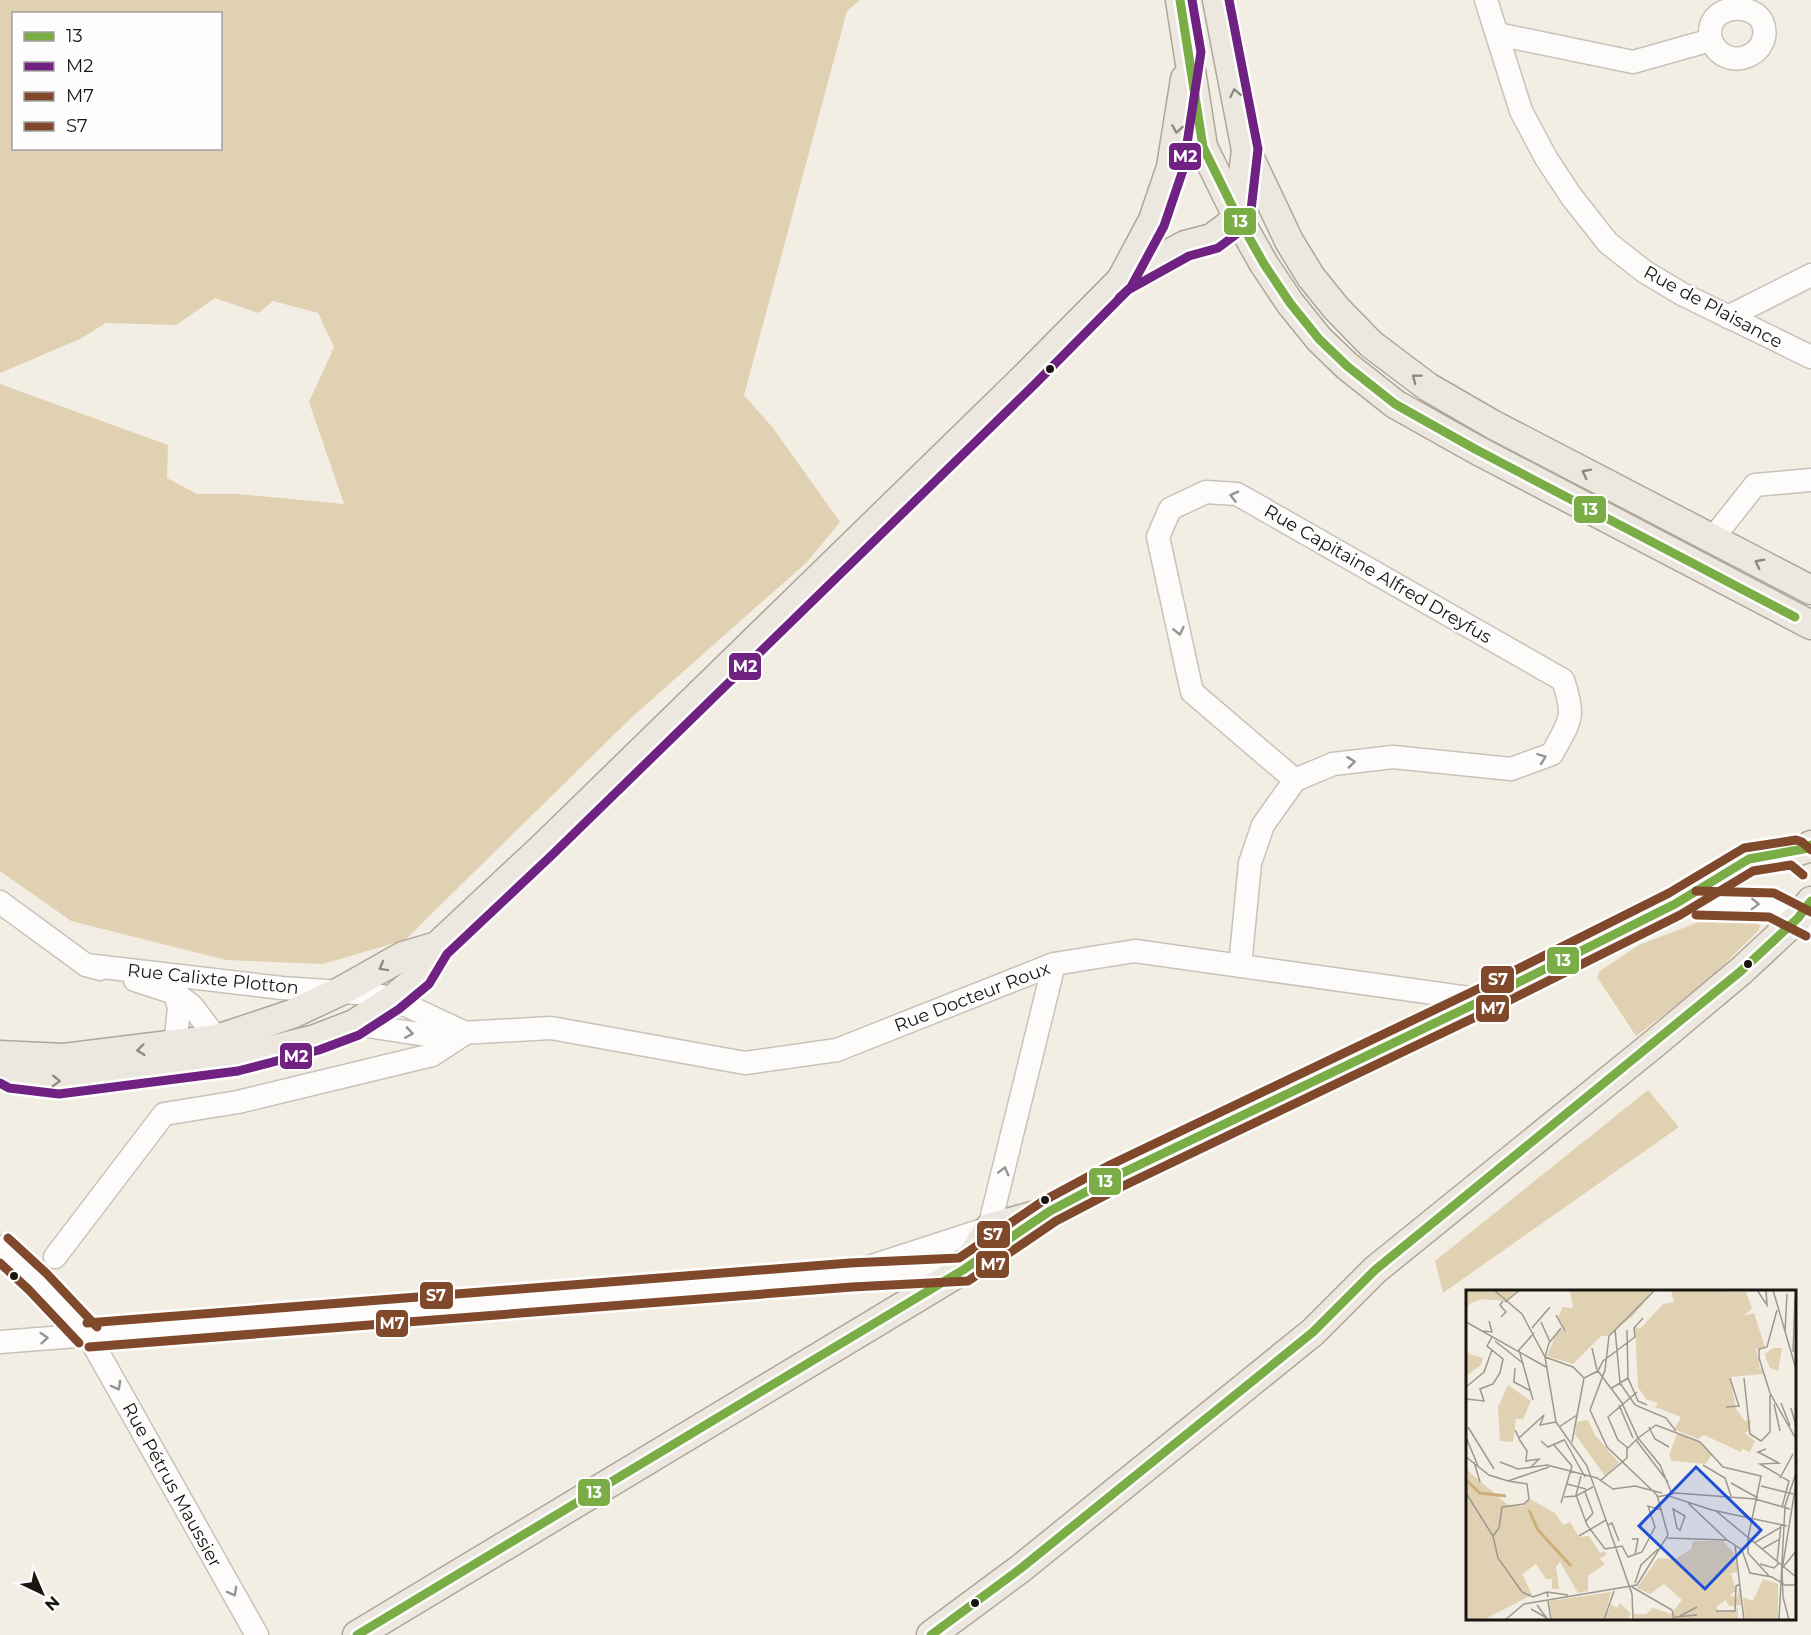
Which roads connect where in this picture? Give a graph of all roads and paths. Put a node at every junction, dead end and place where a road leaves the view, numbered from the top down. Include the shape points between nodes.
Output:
1 (1180, 0) edge
2 (1217, 0) edge
3 (1486, 0) edge
4 (1497, 34) junction
5 (1711, 40) dead end
6 (1189, 51) junction
7 (1246, 150) junction
8 (1238, 218) junction
9 (1212, 238) junction
10 (1264, 264) junction
11 (1811, 275) edge
12 (1120, 280) junction
13 (1728, 317) junction
14 (1811, 357) edge
15 (1811, 480) edge
16 (1713, 538) junction
17 (1811, 590) edge
18 (1803, 621) edge
19 (1811, 645) edge
20 (1295, 780) junction
21 (1806, 854) edge
22 (0, 902) edge
23 (1675, 904) junction
24 (1807, 914) edge
25 (437, 946) junction
26 (1054, 964) junction
27 (86, 965) junction
28 (1240, 966) junction
29 (341, 991) junction
30 (175, 993) junction
31 (393, 999) junction
32 (1483, 1000) junction
33 (354, 1024) junction
34 (465, 1033) junction
35 (217, 1039) junction
36 (175, 1046) junction
37 (0, 1055) edge
38 (249, 1056) junction
39 (0, 1069) edge
40 (1050, 1211) junction
41 (989, 1228) junction
42 (0, 1247) edge
43 (55, 1257) dead end
44 (963, 1270) junction
45 (851, 1275) junction
46 (88, 1335) junction
47 (0, 1342) edge
48 (257, 1635) edge
49 (357, 1635) edge
50 (931, 1635) edge

1 - 6 main road
7 -> 2 main road
3 - 4 street, Rue de Plaisance
4 - 5 street via 1633,62
4 - 13 street, Rue de Plaisance via 1521,111 1571,196 1608,243 1645,272
6 - 8 main road via 1203,147
6 -> 12 main road via 1171,166 1153,220
7 - 8 main road
16 -> 7 main road via 1492,424 1428,387 1371,344 1311,277 1289,241
8 - 9 main road
8 - 10 main road
9 - 10 main road
9 - 12 main road via 1185,245
10 - 18 main road via 1319,339 1395,404
11 - 13 street
12 - 25 main road via 1026,376
13 - 14 street, Rue de Plaisance
15 - 16 street via 1755,485
17 -> 16 main road
18 - 19 main road
20 -> 20 street, Rue Capitaine Alfred Dreyfus via 1333,764 1393,757 1511,770 1552,754 1571,718 1571,703 1563,680 1237,494 1206,492 1170,509 1158,537 1192,692
20 - 28 street via 1263,825 1250,863
21 - 23 main road via 1749,859
22 - 27 street, Rue Calixte Plotton
23 -> 24 street via 1772,905
23 - 32 main road
24 - 50 main road via 1664,1036 1375,1270 1313,1332 1020,1569
25 -> 29 main road via 403,956
25 - 31 main road via 420,976
26 - 28 street, Rue Docteur Roux via 1135,951
26 - 34 street, Rue Docteur Roux via 837,1050 745,1063 551,1028
41 -> 26 street
27 - 29 street, Rue Calixte Plotton via 282,988
27 - 30 street, Rue Calixte Plotton
28 - 32 street, Rue Docteur Roux
29 - 31 street, Rue Docteur Roux
29 - 35 main road via 292,1014
30 - 35 street, Rue Calixte Plotton via 192,1006
30 - 36 street, Rue Calixte Plotton via 179,1008
31 - 33 main road
31 - 34 street, Rue Docteur Roux
32 - 40 main road
33 -> 34 street, Rue Docteur Roux via 426,1035
33 - 38 main road
34 - 43 street via 432,1055 238,1102 164,1114
35 - 36 main road
35 - 38 street, Rue Calixte Plotton
36 -> 37 main road via 64,1058
39 -> 38 main road via 11,1076 58,1082
40 - 41 main road
40 - 44 street
41 - 44 main road
41 - 45 street
42 - 46 street, Rue Pétrus Maussier
44 - 45 street
44 - 49 main road
45 - 46 street
47 -> 46 street
46 -> 48 street, Rue Pétrus Maussier

